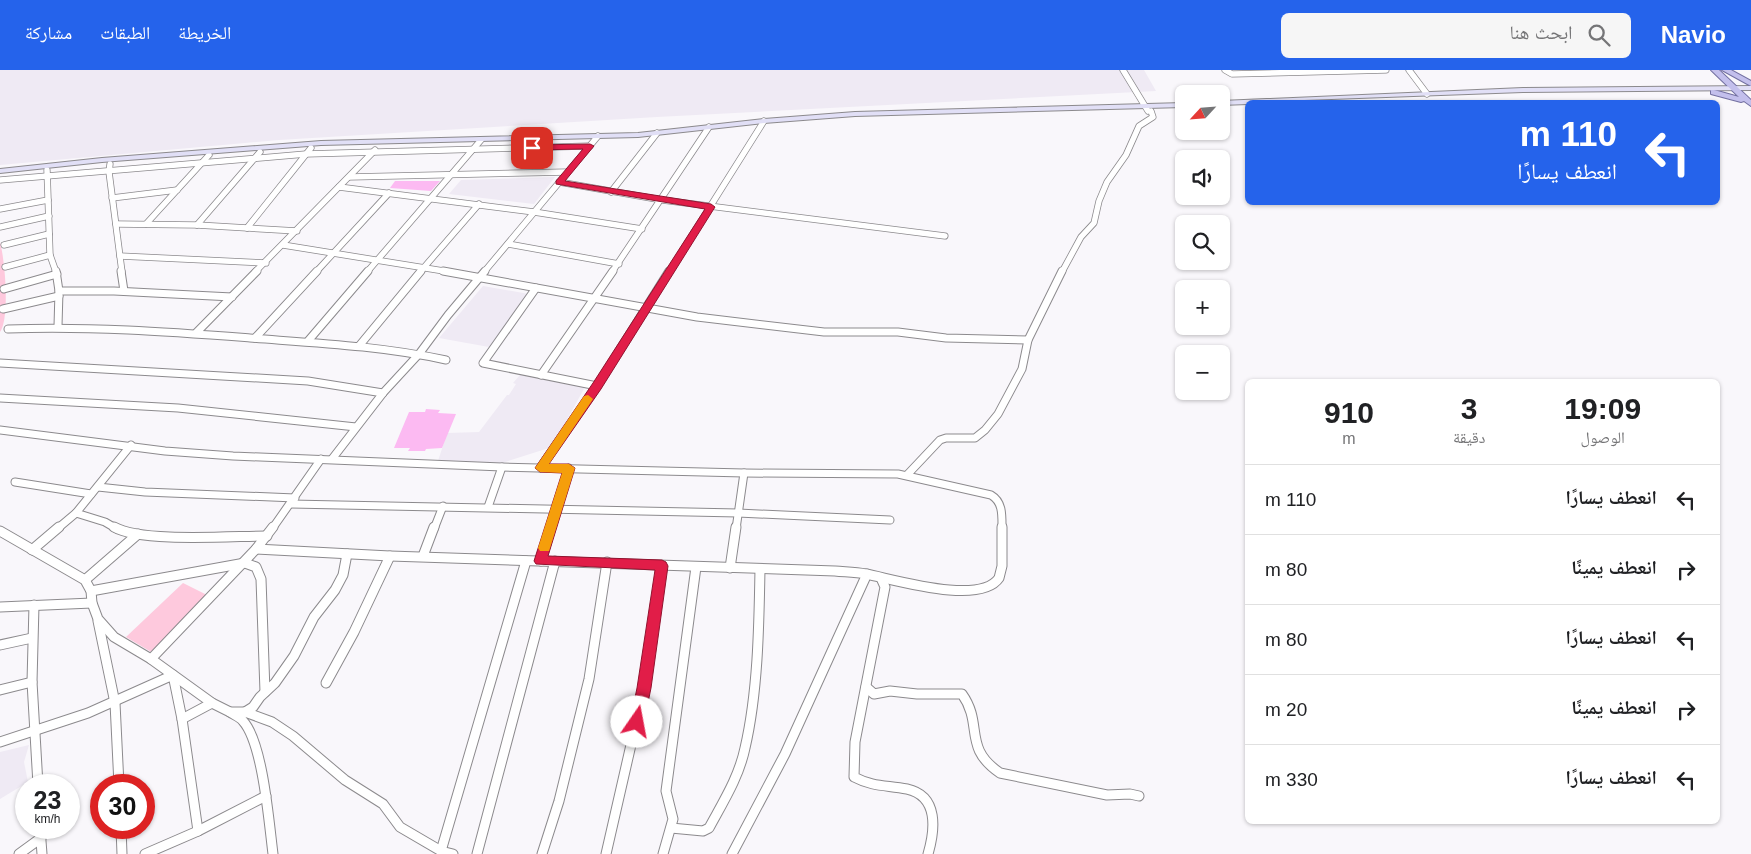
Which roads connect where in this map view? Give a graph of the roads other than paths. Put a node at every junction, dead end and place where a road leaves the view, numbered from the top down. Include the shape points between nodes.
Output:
1 (1124, 70) edge
2 (1225, 70) edge
3 (1386, 70) edge
4 (1409, 70) edge
5 (1714, 70) edge
6 (1725, 70) edge
7 (1751, 84) edge
8 (1712, 90) junction
9 (1744, 91) edge
10 (1605, 92) junction
11 (1427, 94) junction
12 (1290, 100) edge
13 (1396, 100) edge
14 (1245, 102) edge
15 (1230, 103) edge
16 (1751, 105) edge
17 (1175, 106) edge
18 (1245, 107) edge
19 (1230, 108) edge
20 (1148, 109) junction
21 (1175, 110) edge
22 (763, 123) junction
23 (708, 129) junction
24 (656, 135) junction
25 (597, 138) junction
26 (478, 145) junction
27 (590, 146) junction
28 (376, 148) junction
29 (308, 151) junction
30 (258, 154) junction
31 (209, 155) junction
32 (203, 162) junction
33 (109, 168) junction
34 (0, 171) edge
35 (568, 172) junction
36 (47, 174) junction
37 (0, 176) edge
38 (451, 176) junction
39 (350, 177) junction
40 (0, 180) edge
41 (559, 182) junction
42 (339, 187) junction
43 (177, 190) junction
44 (610, 192) junction
45 (389, 193) junction
46 (112, 198) junction
47 (432, 198) junction
48 (48, 200) junction
49 (662, 200) junction
50 (479, 204) junction
51 (711, 207) junction
52 (0, 209) edge
53 (534, 212) junction
54 (48, 216) junction
55 (116, 224) junction
56 (146, 224) junction
57 (197, 225) junction
58 (0, 227) edge
59 (247, 228) junction
60 (642, 230) junction
61 (297, 231) junction
62 (49, 234) junction
63 (945, 236) dead end
64 (508, 244) junction
65 (283, 245) junction
66 (4, 246) dead end
67 (333, 253) junction
68 (50, 255) junction
69 (120, 256) junction
70 (378, 260) junction
71 (266, 262) junction
72 (619, 264) junction
73 (5, 267) dead end
74 (423, 268) junction
75 (57, 274) junction
76 (480, 277) junction
77 (536, 288) junction
78 (4, 289) dead end
79 (124, 291) junction
80 (59, 294) junction
81 (232, 297) junction
82 (594, 299) junction
83 (3, 309) dead end
84 (645, 309) junction
85 (58, 326) junction
86 (8, 329) dead end
87 (196, 332) junction
88 (255, 338) junction
89 (1028, 340) junction
90 (308, 341) junction
91 (359, 346) junction
92 (419, 354) junction
93 (446, 360) dead end
94 (0, 363) edge
95 (541, 375) junction
96 (597, 386) junction
97 (383, 393) junction
98 (0, 398) edge
99 (356, 427) junction
100 (0, 430) edge
101 (131, 445) junction
102 (321, 459) junction
103 (332, 459) junction
104 (502, 467) junction
105 (540, 468) junction
106 (569, 468) junction
107 (744, 474) junction
108 (907, 475) junction
109 (15, 482) dead end
110 (98, 487) junction
111 (91, 494) junction
112 (293, 501) junction
113 (443, 506) junction
114 (488, 507) junction
115 (555, 510) junction
116 (76, 513) junction
117 (738, 513) junction
118 (890, 520) dead end
119 (0, 530) edge
120 (138, 534) junction
121 (267, 536) junction
122 (256, 549) junction
123 (32, 550) junction
124 (347, 554) junction
125 (390, 556) junction
126 (423, 556) junction
127 (526, 561) junction
128 (540, 561) junction
129 (556, 561) junction
130 (607, 562) junction
131 (245, 563) junction
132 (662, 566) junction
133 (696, 567) junction
134 (730, 568) junction
135 (760, 569) junction
136 (867, 574) junction
137 (881, 578) junction
138 (85, 580) junction
139 (91, 591) junction
140 (92, 603) junction
141 (34, 605) junction
142 (0, 607) edge
143 (98, 619) junction
144 (32, 638) junction
145 (0, 645) edge
146 (151, 659) junction
147 (173, 674) junction
148 (32, 682) junction
149 (326, 683) dead end
150 (866, 687) junction
151 (0, 690) edge
152 (265, 692) junction
153 (115, 703) junction
154 (212, 703) junction
155 (230, 712) junction
156 (245, 712) junction
157 (182, 719) junction
158 (36, 733) junction
159 (0, 742) edge
160 (38, 774) edge
161 (118, 774) edge
162 (266, 796) junction
163 (1139, 796) dead end
164 (671, 828) junction
165 (198, 831) junction
166 (35, 839) edge
167 (41, 839) edge
168 (121, 839) edge
169 (441, 851) junction
170 (19, 854) edge
171 (42, 854) edge
172 (122, 854) edge
173 (145, 854) edge
174 (273, 854) edge
175 (453, 854) edge
176 (477, 854) edge
177 (542, 854) edge
178 (606, 854) edge
179 (663, 854) edge
180 (732, 854) edge
181 (928, 854) edge

1 - 20 street
2 - 3 street via 1243,74
4 - 11 street
5 - 8 main road via 1721,83
5 - 9 main road
6 - 7 main road
6 - 9 main road
8 - 9 main road
8 - 10 main road
8 - 16 main road
9 - 16 main road
10 - 11 main road via 1523,90
10 - 13 main road
11 - 12 main road
14 - 15 main road
17 - 20 main road
18 - 19 main road
20 - 21 main road
20 - 22 main road
20 - 89 street via 1153,116 1139,126 1099,201 1094,223 1081,236
22 - 23 main road
22 - 51 street
23 - 24 main road
23 - 49 street
24 - 25 main road
24 - 44 street
25 - 26 main road
25 - 27 street
26 - 27 street
26 - 28 main road
26 - 34 main road via 314,143
26 - 38 street
27 - 35 street
28 - 29 main road
28 - 39 street
29 - 30 main road
29 - 59 street
30 - 31 main road
30 - 32 street
30 - 57 street
31 - 32 street
31 - 33 main road
32 - 33 street
32 - 43 street
33 - 36 main road
33 - 46 street
35 - 38 street
35 - 41 street
36 - 37 main road
36 - 40 street
36 - 48 street
38 - 39 street
38 - 47 street
39 - 42 street
41 - 44 street
41 - 53 street
42 - 45 street
42 - 61 street
43 - 46 street
43 - 56 street
44 - 49 street
45 - 47 street
45 - 67 street
46 - 55 street
47 - 50 street
47 - 70 street
48 - 52 street
48 - 54 street
49 - 51 street
49 - 60 street
50 - 53 street
50 - 74 street
51 - 63 street
51 - 84 street
53 - 60 street
53 - 64 street
54 - 58 street
54 - 62 street
55 - 56 street
55 - 69 street
56 - 57 street
57 - 59 street
59 - 61 street
60 - 72 street
61 - 65 street
62 - 66 street
62 - 68 street
64 - 72 street
64 - 76 street
65 - 67 street
65 - 71 street
67 - 70 street
67 - 88 street
68 - 73 street
68 - 75 street
69 - 71 street
69 - 79 street
70 - 74 street
70 - 90 street
71 - 81 street
72 - 82 street
74 - 76 street
74 - 91 street
75 - 78 street
75 - 80 street
76 - 77 street
76 - 92 street
77 - 82 street
77 - 95 street via 482,362
79 - 80 street
79 - 81 street
80 - 83 street
80 - 85 street
81 - 87 street
82 - 84 street
82 - 95 street
84 - 89 street via 814,331 898,332 946,338
84 - 96 street
85 - 86 street
85 - 87 street
87 - 88 street
88 - 90 street
89 - 108 street via 1022,369 998,414 985,430 975,438 940,440
90 - 91 street
91 - 92 street
92 - 93 street
92 - 97 street
94 - 97 street via 300,380
95 - 96 street
96 - 105 street
97 - 99 street
98 - 99 street via 185,410
99 - 103 street
100 - 101 street
101 - 102 street via 214,455
101 - 110 street
102 - 103 street
102 - 112 street
103 - 104 street
104 - 105 street
104 - 114 street
105 - 106 street
106 - 107 street
106 - 115 street
107 - 108 street
107 - 117 street
108 - 137 street via 998,499 1002,510 1001,572 995,583 981,588 946,589
109 - 111 street
110 - 111 street
110 - 112 street
111 - 116 street
112 - 113 street
112 - 121 street
113 - 114 street
113 - 126 street
114 - 115 street
115 - 117 street
115 - 128 street
116 - 120 street
116 - 123 street
117 - 118 street
117 - 134 street
119 - 123 street
120 - 121 street
120 - 138 street
121 - 122 street
122 - 124 street
122 - 131 street
123 - 138 street
124 - 125 street
124 - 152 street via 336,590 319,610 282,674
125 - 126 street
125 - 149 street
126 - 127 street
127 - 128 street
127 - 169 street
128 - 129 street
129 - 130 street
129 - 176 street
130 - 132 street
130 - 177 street via 589,679 559,801
131 - 139 street
131 - 146 street
131 - 152 street via 256,567 261,579
132 - 133 street
132 - 178 street via 644,688
133 - 134 street
133 - 164 street via 666,791 673,814
134 - 135 street
135 - 136 street
135 - 164 street via 751,710 741,765 709,828 703,831
136 - 137 street
136 - 180 street via 786,754
137 - 150 street via 884,587
138 - 139 street
139 - 140 street
140 - 141 street
140 - 143 street
141 - 142 street
141 - 144 street
143 - 146 street via 114,637
143 - 153 street
144 - 145 street
144 - 148 street
146 - 147 street
147 - 153 street
147 - 154 street
147 - 157 street
148 - 151 street
148 - 158 street
150 - 163 street via 874,694 890,691 962,694 969,704 978,754 989,767 1000,773 1107,795
150 - 181 street via 855,742 854,777 868,784 915,790 924,796 935,820
152 - 156 street
153 - 158 street
153 - 161 street
154 - 155 street
154 - 157 street
155 - 156 street
155 - 162 street via 244,721 250,731
156 - 169 street via 272,722 293,736 345,780 383,804 400,827
157 - 165 street
158 - 159 street
158 - 160 street
162 - 165 street
162 - 174 street
164 - 179 street
165 - 173 street
166 - 170 street
167 - 171 street
168 - 172 street
169 - 175 street

